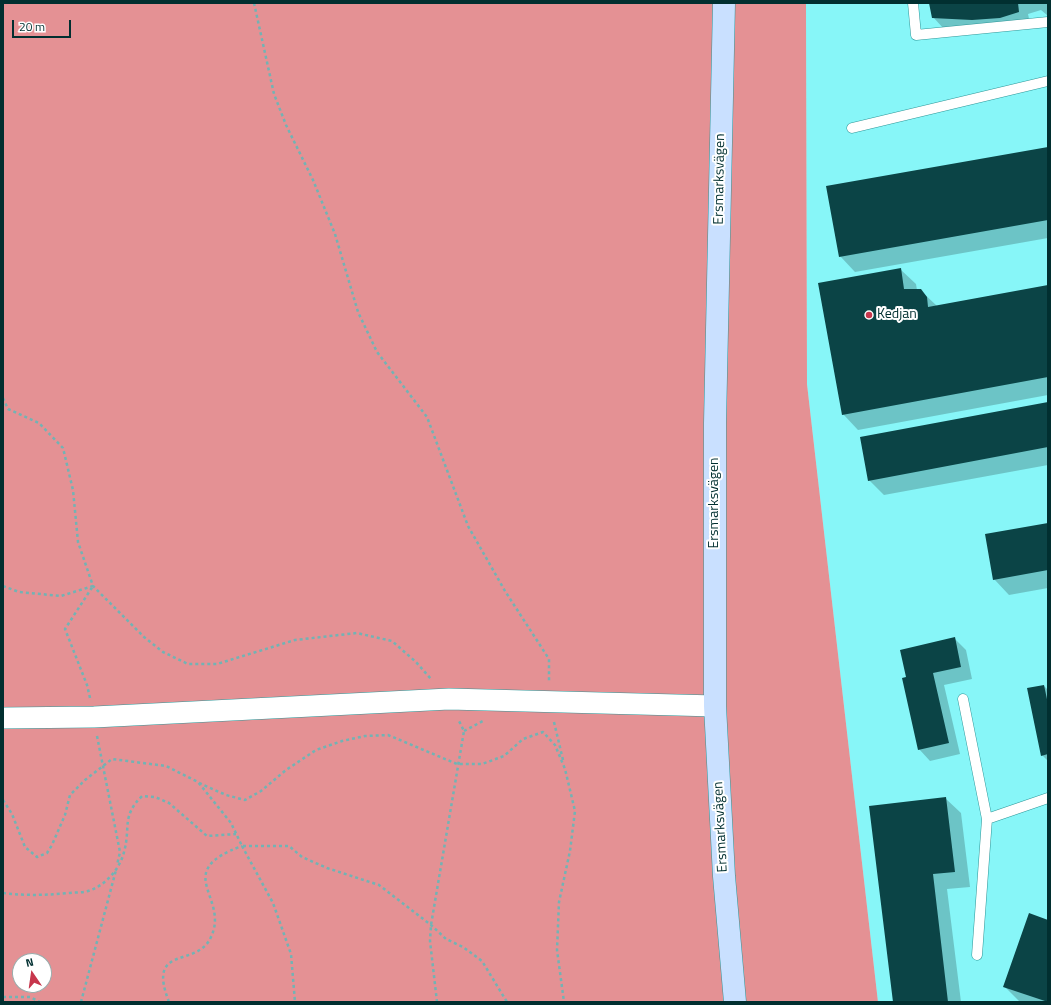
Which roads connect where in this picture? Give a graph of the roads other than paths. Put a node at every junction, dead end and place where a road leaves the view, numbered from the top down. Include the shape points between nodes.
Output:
1 (724, 3) edge
2 (913, 3) edge
3 (1048, 22) edge
4 (1048, 81) edge
5 (852, 128) dead end
6 (963, 698) dead end
7 (715, 706) junction
8 (3, 718) edge
9 (1048, 798) edge
10 (987, 820) junction
11 (977, 955) dead end
12 (734, 1002) edge

1 - 7 main road, Ersmarksvägen via 715,423
2 - 3 lane via 916,35
4 - 5 lane
6 - 10 lane
7 - 8 street via 449,699 94,717
7 - 12 main road, Ersmarksvägen
9 - 10 lane
10 - 11 lane

